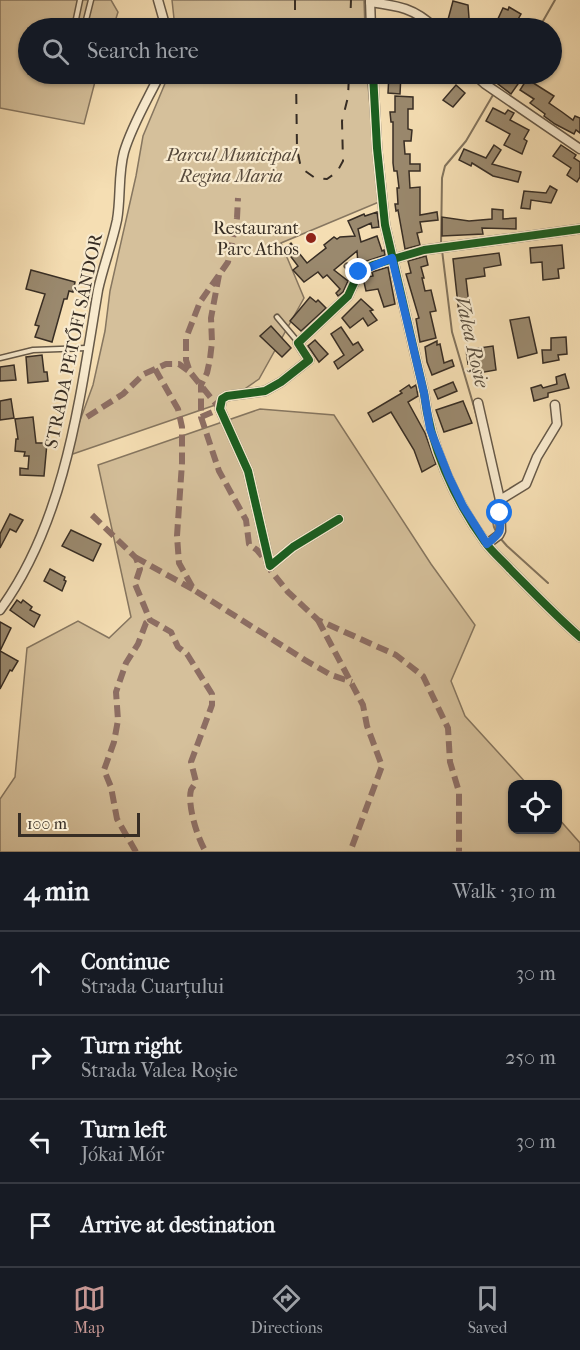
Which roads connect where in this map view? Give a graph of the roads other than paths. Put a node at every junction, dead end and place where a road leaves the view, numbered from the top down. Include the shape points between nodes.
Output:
1 (80, 0) edge
2 (91, 0) edge
3 (158, 0) edge
4 (370, 1) edge
5 (76, 18) edge
6 (86, 18) edge
7 (163, 18) edge
8 (371, 18) edge
9 (424, 18) edge
10 (155, 84) edge
11 (374, 84) edge
12 (486, 84) edge
13 (580, 149) edge
14 (580, 229) edge
15 (392, 258) junction
16 (347, 266) dead end
17 (356, 277) junction
18 (277, 317) dead end
19 (298, 343) junction
20 (88, 348) junction
21 (0, 358) edge
22 (477, 403) dead end
23 (555, 405) dead end
24 (500, 500) junction
25 (339, 519) dead end
26 (487, 544) junction
27 (0, 610) edge
28 (580, 636) edge

1 - 5 lane
2 - 6 lane
3 - 7 street
4 - 8 street
4 - 9 street via 405,7
10 - 20 street, STRADA PETŐFI SÁNDOR via 124,152 117,218
11 - 15 street via 382,193
12 - 13 street
14 - 15 street via 443,247
15 - 17 street via 363,269
15 - 26 street via 433,436 463,506
16 - 17 lane
17 - 19 street via 348,296
18 - 19 lane
19 - 25 street via 309,360 265,391 225,397 220,409 248,471 270,566
20 - 21 lane via 33,350
20 - 27 street, STRADA PETŐFI SÁNDOR via 50,515 18,583
22 - 24 street
23 - 24 street via 557,424 537,456 526,484
24 - 26 street via 501,531
26 - 28 street

